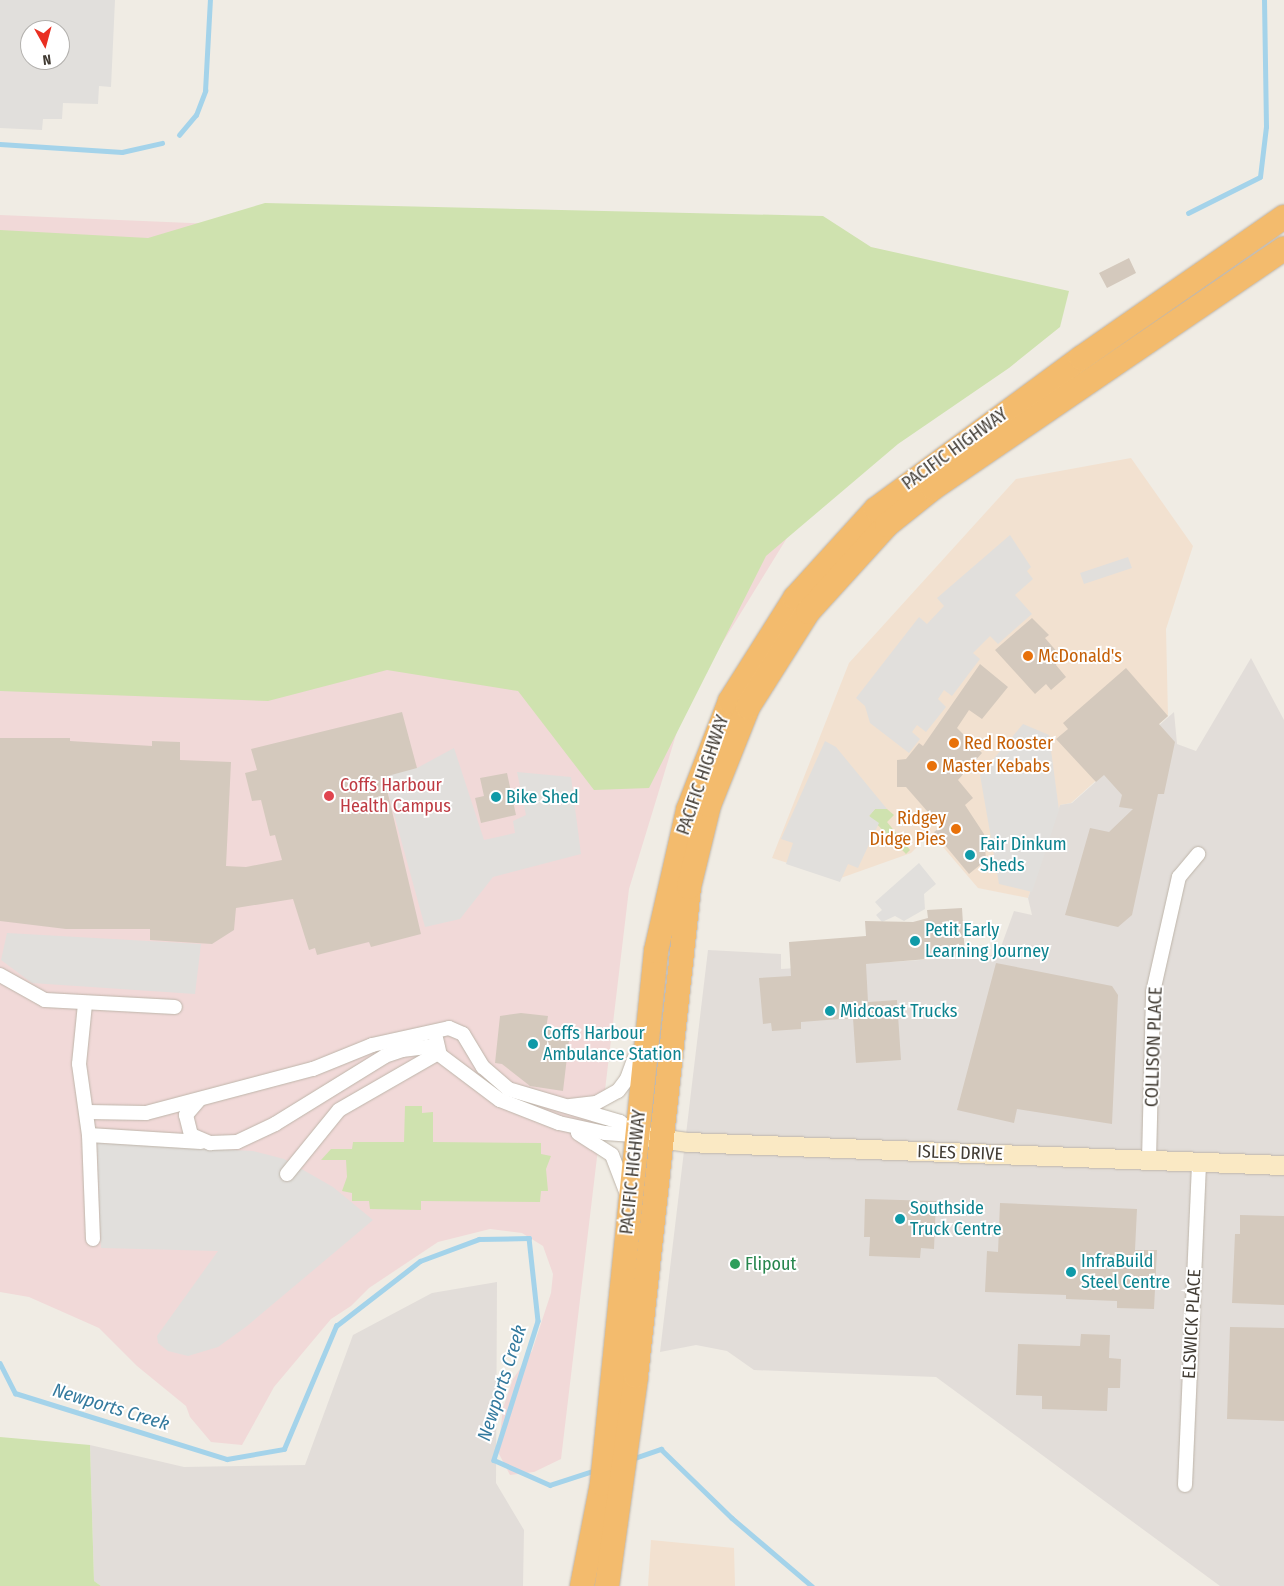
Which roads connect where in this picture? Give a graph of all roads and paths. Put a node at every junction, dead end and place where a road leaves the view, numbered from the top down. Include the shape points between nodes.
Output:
1 (1284, 217) edge
2 (1284, 249) edge
3 (1198, 854) dead end
4 (0, 975) edge
5 (84, 1004) junction
6 (176, 1006) dead end
7 (648, 1014) junction
8 (444, 1029) junction
9 (465, 1039) junction
10 (440, 1053) junction
11 (199, 1100) junction
12 (557, 1106) junction
13 (88, 1112) junction
14 (559, 1123) junction
15 (90, 1134) junction
16 (637, 1135) junction
17 (663, 1139) junction
18 (210, 1143) junction
19 (1150, 1160) junction
20 (1199, 1163) junction
21 (1284, 1166) edge
22 (287, 1174) dead end
23 (629, 1201) junction
24 (93, 1239) dead end
25 (617, 1442) junction
26 (613, 1481) junction
27 (1185, 1486) dead end
28 (582, 1586) edge
29 (607, 1586) edge

1 - 7 highway, PACIFIC HIGHWAY via 907,484 850,534 795,598 730,702 688,810 661,924
2 - 17 highway, PACIFIC HIGHWAY via 933,488 887,525 808,612 748,707 702,832 681,940
3 - 19 street, COLLISON PLACE via 1179,877 1153,992
4 - 5 street via 45,1000
5 - 6 street
5 - 13 street via 79,1064
7 - 12 street via 633,1067 618,1091 596,1103
7 - 16 highway, PACIFIC HIGHWAY
8 - 9 street via 458,1030
8 - 10 street via 436,1037
8 - 11 street via 372,1045 314,1069
9 - 10 street via 462,1053
9 - 12 street via 483,1067 508,1089
10 - 14 street via 500,1100
10 - 18 street via 394,1052 258,1134 237,1142
10 - 22 street via 339,1110
11 - 13 street via 135,1114
11 - 18 street via 188,1110 187,1129
12 - 16 street via 620,1122
13 - 15 street
14 - 16 street via 605,1134
14 - 23 street via 608,1150
15 - 18 street
15 - 24 street
16 - 17 street, ISLES DRIVE
16 - 23 highway, PACIFIC HIGHWAY
17 - 19 street, ISLES DRIVE
17 - 25 highway, PACIFIC HIGHWAY
19 - 20 street, ISLES DRIVE
20 - 21 street, ISLES DRIVE
20 - 27 street, ELSWICK PLACE
23 - 25 highway, PACIFIC HIGHWAY
25 - 26 highway, PACIFIC HIGHWAY
26 - 28 highway, PACIFIC HIGHWAY
26 - 29 highway, PACIFIC HIGHWAY

